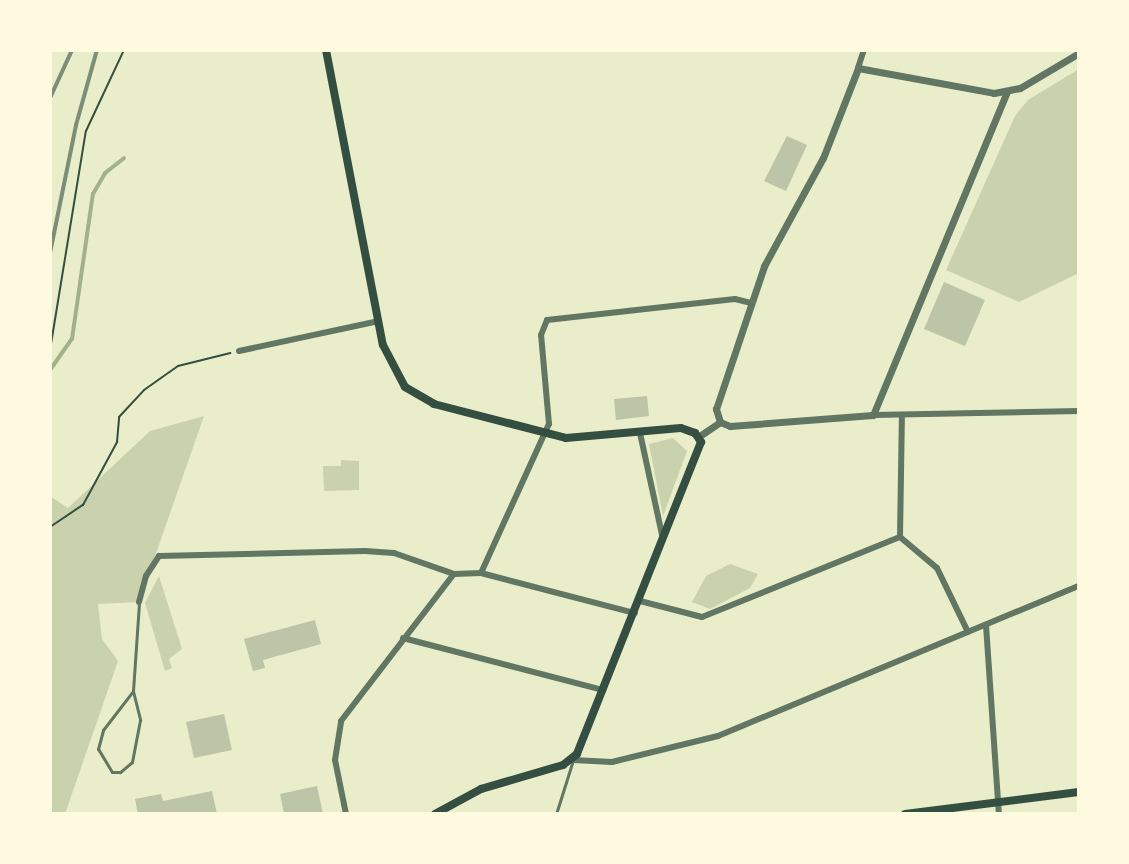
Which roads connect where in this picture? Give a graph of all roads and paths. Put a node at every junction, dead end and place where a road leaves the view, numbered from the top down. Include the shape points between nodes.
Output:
1 (124, 50) edge
2 (326, 50) edge
3 (864, 50) edge
4 (1079, 53) edge
5 (858, 68) junction
6 (1007, 92) junction
7 (751, 303) junction
8 (379, 321) junction
9 (50, 350) edge
10 (239, 351) joint
11 (1079, 411) edge
12 (873, 415) junction
13 (902, 415) junction
14 (720, 422) junction
15 (546, 433) junction
16 (640, 433) junction
17 (698, 437) junction
18 (50, 527) edge
19 (900, 537) junction
20 (663, 542) junction
21 (481, 573) junction
22 (454, 574) junction
23 (1079, 586) edge
24 (640, 601) junction
25 (139, 602) joint
26 (635, 613) junction
27 (986, 625) junction
28 (968, 632) junction
29 (403, 638) junction
30 (603, 690) junction
31 (133, 691) junction
32 (573, 760) junction
33 (1079, 792) edge
34 (999, 802) junction
35 (346, 814) edge
36 (435, 814) edge
37 (556, 814) edge
38 (905, 814) edge
39 (999, 814) edge

1 - 9 path via 86,131
2 - 8 main road
3 - 5 street
4 - 6 street
5 - 6 street
5 - 7 street via 826,151 769,254
6 - 12 street
7 - 14 street via 716,409
7 - 15 street via 735,299 553,318 541,335 550,417
8 - 10 street
8 - 15 main road via 395,373 416,395
10 - 18 path via 178,366 144,390 119,417 117,442 83,505
11 - 13 street
12 - 13 street
12 - 14 street via 730,426
13 - 19 street
14 - 17 street
15 - 16 main road via 582,439
15 - 21 street
16 - 17 main road via 681,428
16 - 20 street
17 - 20 main road via 698,457
19 - 24 street via 702,617
19 - 28 street via 937,568
20 - 24 main road
21 - 22 street
21 - 26 street
22 - 25 street via 394,553 365,551 159,556
22 - 29 street
23 - 27 street
24 - 26 main road
25 - 31 lane
26 - 30 main road
27 - 28 street
27 - 34 street
28 - 32 street via 718,736 612,762
29 - 30 street
29 - 35 street via 345,711 338,730 335,760
30 - 32 main road
31 - 31 lane via 140,720 132,762 112,772 100,760 98,749 103,730
32 - 36 main road via 481,789
32 - 37 lane
33 - 34 main road
34 - 38 main road
34 - 39 street

